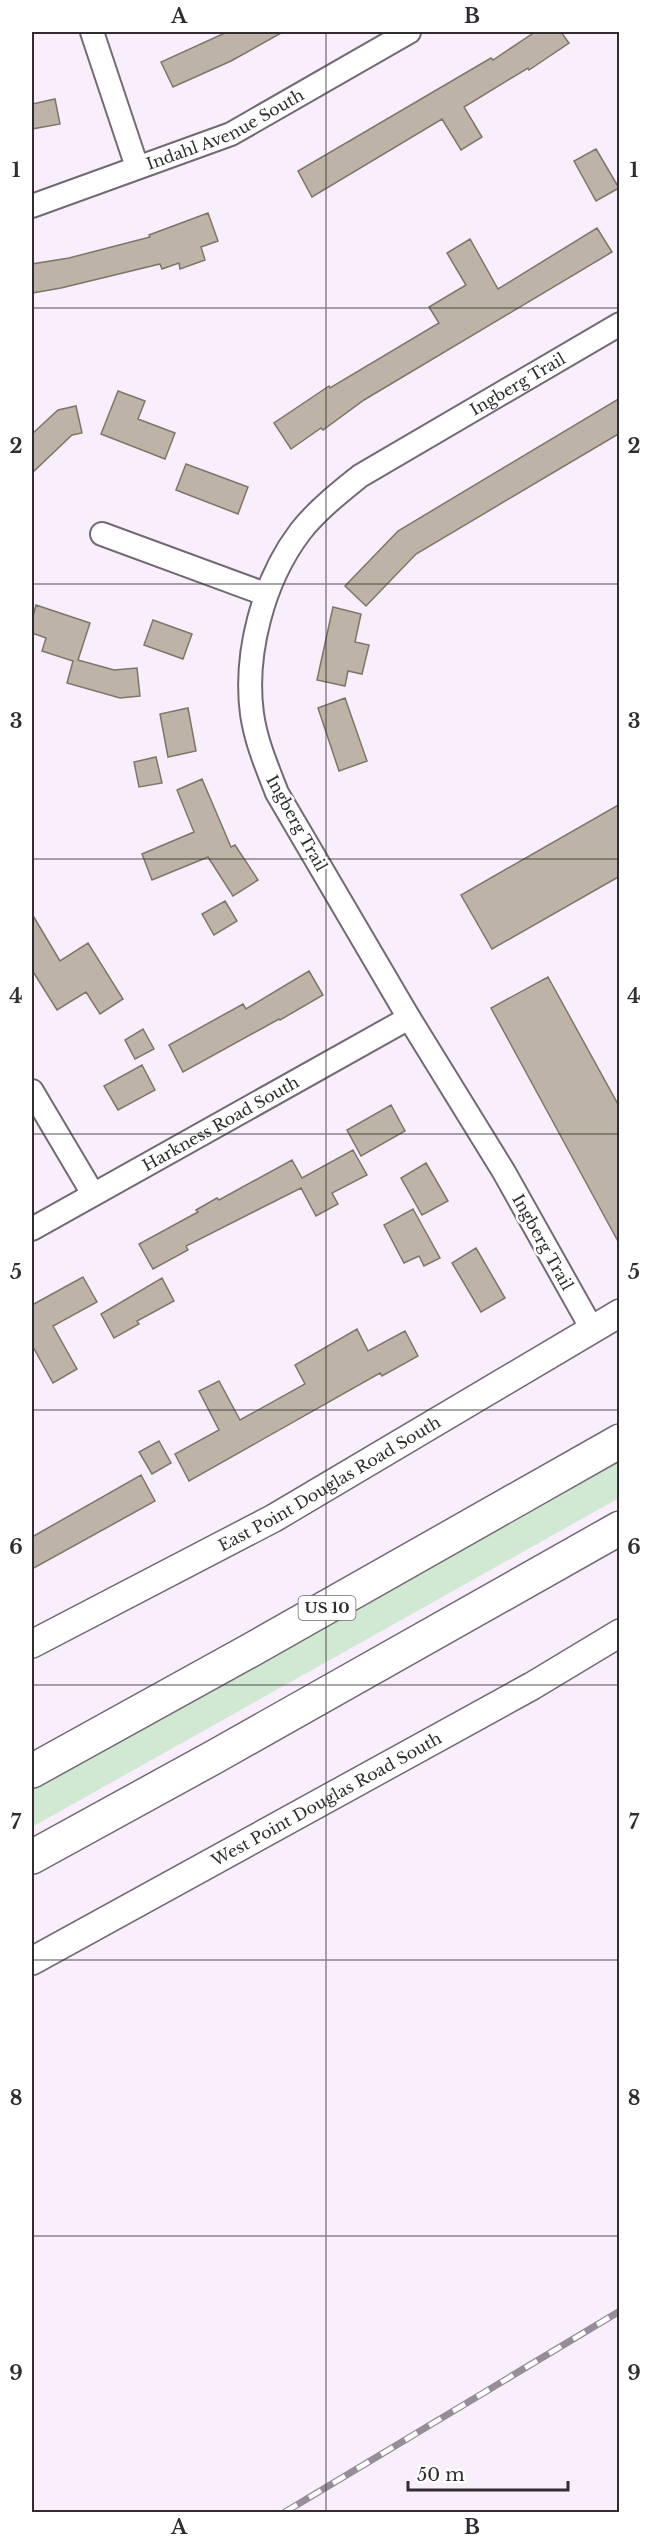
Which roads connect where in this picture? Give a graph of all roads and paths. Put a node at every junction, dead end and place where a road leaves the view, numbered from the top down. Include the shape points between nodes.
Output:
1 (92, 32) edge
2 (410, 32) edge
3 (137, 167) junction
4 (32, 206) edge
5 (620, 324) edge
6 (102, 534) dead end
7 (265, 594) junction
8 (409, 1017) junction
9 (32, 1091) edge
10 (93, 1194) junction
11 (32, 1229) edge
12 (620, 1313) edge
13 (592, 1329) junction
14 (620, 1441) edge
15 (620, 1527) edge
16 (620, 1633) edge
17 (32, 1644) edge
18 (32, 1771) edge
19 (32, 1857) edge
20 (32, 1961) edge

1 - 3 street
2 - 3 street, Indahl Avenue South via 231,134
3 - 4 street, Indahl Avenue South
5 - 7 street, Ingberg Trail via 360,476 300,531
6 - 7 street
7 - 8 street, Ingberg Trail via 252,667 252,713 262,756 277,793
8 - 10 street, Harkness Road South
8 - 13 street, Ingberg Trail via 504,1172
9 - 10 street
10 - 11 street, Harkness Road South
12 - 13 street, East Point Douglas Road South
13 - 17 street, East Point Douglas Road South via 274,1518
14 - 18 highway, US 10
15 - 19 highway
16 - 20 street, West Point Douglas Road South via 532,1686

